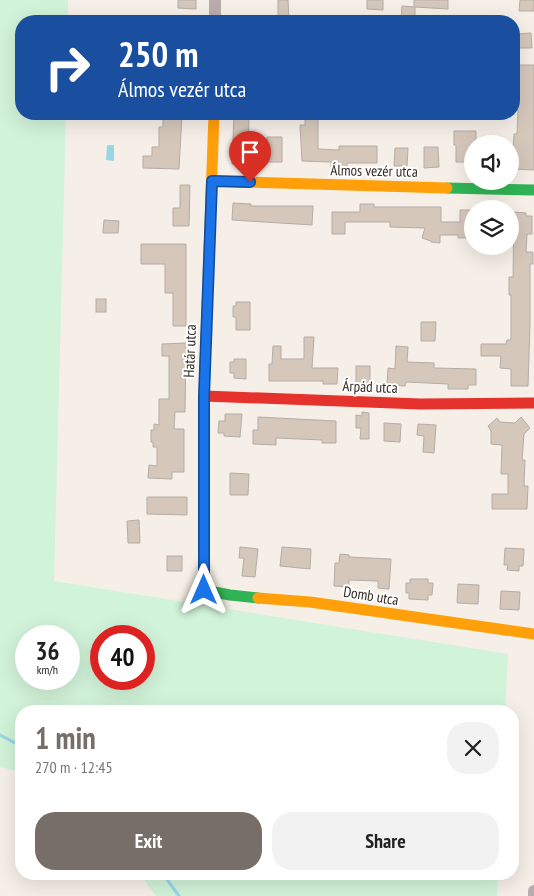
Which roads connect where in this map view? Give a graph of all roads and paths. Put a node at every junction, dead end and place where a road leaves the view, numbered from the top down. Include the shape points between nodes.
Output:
1 (215, 0) edge
2 (215, 15) edge
3 (214, 120) edge
4 (212, 181) junction
5 (534, 190) edge
6 (204, 396) junction
7 (534, 403) edge
8 (204, 590) joint
9 (534, 634) edge
10 (534, 891) edge
11 (534, 896) edge

1 - 2 street
3 - 4 street, Határ utca
4 - 5 street, Álmos vezér utca
4 - 6 street, Határ utca
6 - 7 street, Árpád utca via 420,404
6 - 8 street, Határ utca
8 - 9 street, Domb utca via 225,595 308,601
10 - 11 street

